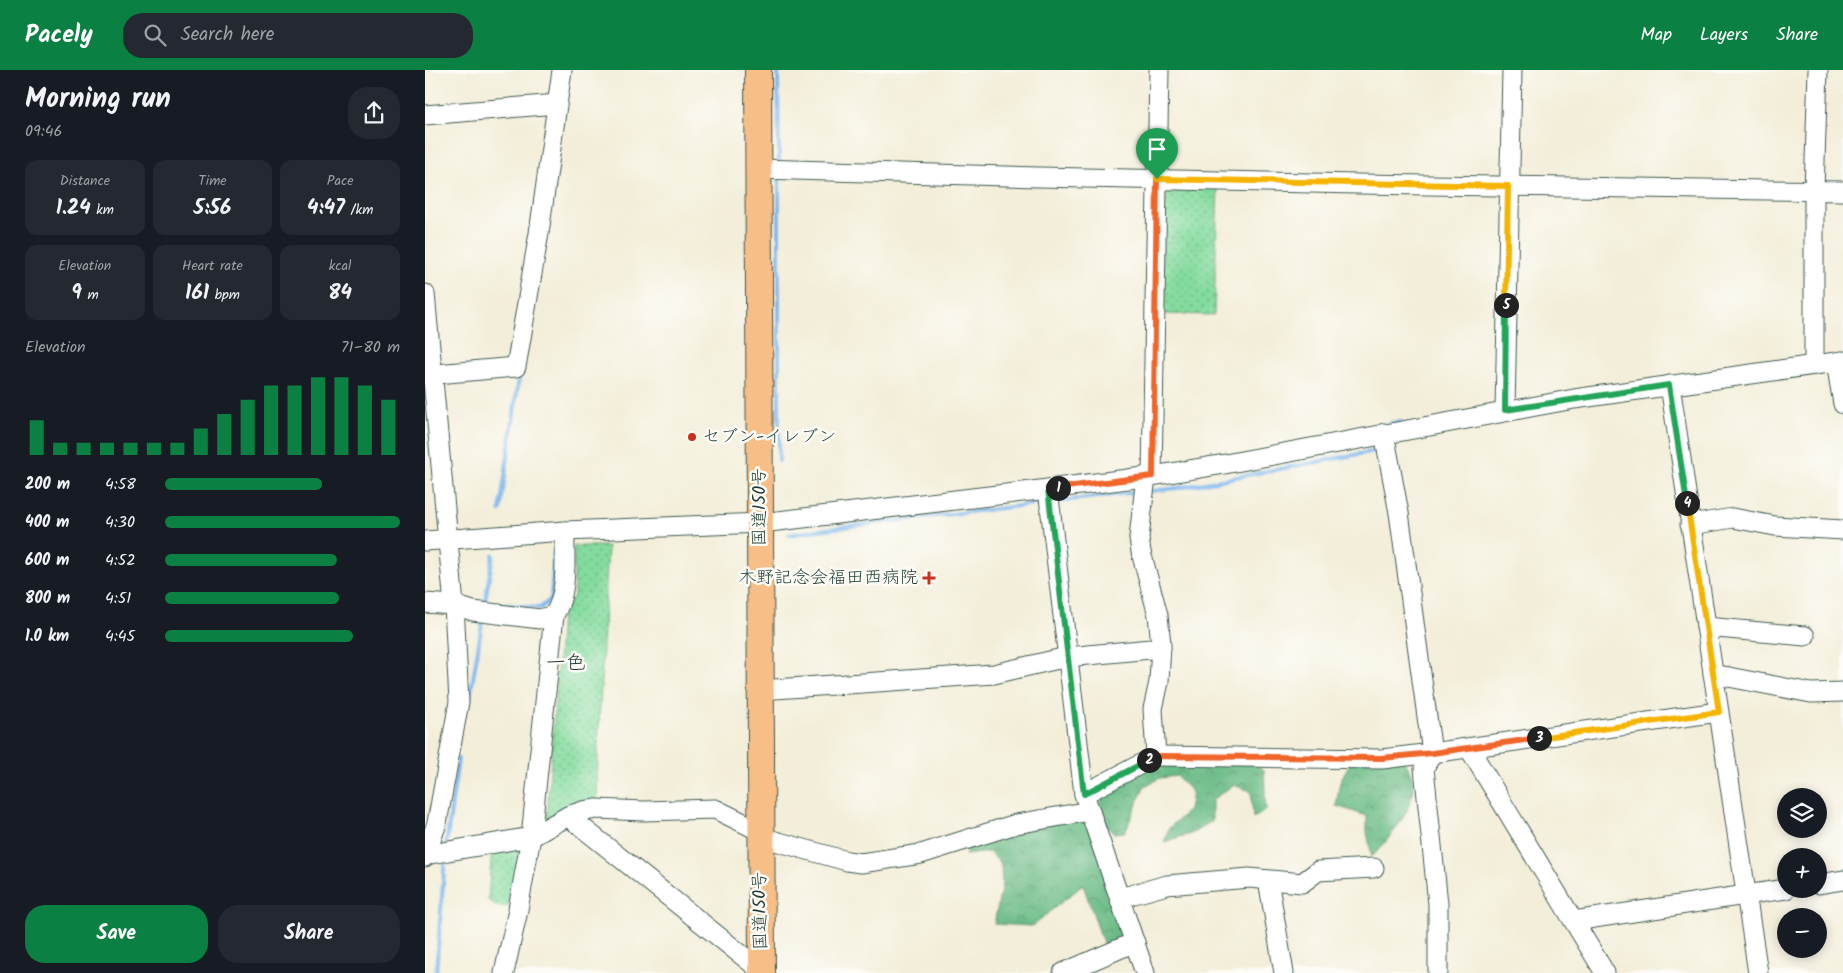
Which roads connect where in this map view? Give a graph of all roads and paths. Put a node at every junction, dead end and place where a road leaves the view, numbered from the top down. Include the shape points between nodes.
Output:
1 (562, 70) edge
2 (758, 70) edge
3 (1159, 70) edge
4 (1511, 70) edge
5 (1818, 70) edge
6 (557, 104) junction
7 (425, 115) edge
8 (759, 169) junction
9 (1157, 179) junction
10 (1508, 186) junction
11 (1814, 190) junction
12 (1843, 191) edge
13 (425, 294) edge
14 (1839, 362) edge
15 (1814, 365) junction
16 (429, 375) edge
17 (1669, 385) junction
18 (1843, 404) edge
19 (1505, 410) junction
20 (1384, 434) junction
21 (1149, 476) junction
22 (1048, 489) junction
23 (761, 523) junction
24 (1691, 525) junction
25 (1843, 530) edge
26 (565, 531) junction
27 (448, 540) junction
28 (425, 541) edge
29 (425, 603) edge
30 (454, 605) junction
31 (554, 615) junction
32 (1706, 627) junction
33 (1805, 636) dead end
34 (1161, 648) junction
35 (1067, 657) junction
36 (1713, 674) junction
37 (760, 690) junction
38 (1843, 692) edge
39 (1719, 712) junction
40 (1469, 748) junction
41 (1432, 753) junction
42 (1156, 756) junction
43 (1087, 803) junction
44 (568, 816) junction
45 (761, 834) junction
46 (531, 837) junction
47 (426, 856) edge
48 (1374, 868) dead end
49 (1268, 880) junction
50 (1843, 880) edge
51 (1827, 883) edge
52 (1777, 890) edge
53 (1746, 894) junction
54 (1120, 898) junction
55 (1574, 921) junction
56 (1135, 942) junction
57 (504, 973) edge
58 (757, 973) edge
59 (1063, 973) edge
60 (1145, 973) edge
61 (1284, 973) edge
62 (1438, 973) edge
63 (1605, 973) edge
64 (1758, 973) edge

1 - 6 street
2 - 8 highway, 国道150号
3 - 9 street
4 - 10 street
5 - 11 street
6 - 7 street
6 - 16 street via 516,367
8 - 9 street
8 - 23 highway, 国道150号
9 - 10 street
9 - 21 street
10 - 11 street
10 - 19 street
11 - 12 street
11 - 15 street
13 - 16 street
14 - 15 street
14 - 18 street
15 - 17 street
16 - 27 street
17 - 19 street
17 - 24 street
19 - 20 street
20 - 21 street
20 - 41 street via 1399,513
21 - 22 street
21 - 34 street via 1139,538 1158,615
22 - 23 street
22 - 35 street
23 - 26 street
23 - 37 highway, 国道150号
24 - 25 street via 1733,518 1775,526
24 - 32 street
26 - 27 street
26 - 31 street via 564,590
27 - 28 street
27 - 30 street
29 - 30 street
30 - 31 street via 473,611 540,619
30 - 47 street via 459,702 437,823
31 - 46 street
32 - 33 street
32 - 36 street
34 - 35 street
34 - 42 street via 1153,709
35 - 37 street via 994,674
35 - 43 street
36 - 38 street via 1811,692
36 - 39 street
37 - 45 highway, 国道150号
39 - 40 street
39 - 53 street
40 - 41 street
40 - 55 street
41 - 42 street via 1382,758
41 - 62 street via 1424,768 1438,904
42 - 43 street
43 - 45 street via 921,854 861,863
43 - 54 street
44 - 45 street via 597,809 715,809
44 - 46 street
44 - 58 street
45 - 58 highway, 国道150号
46 - 47 street
46 - 57 street
48 - 49 street via 1318,871 1302,884
49 - 54 street via 1249,878 1167,885
49 - 61 street
50 - 51 street
52 - 53 street
53 - 55 street
53 - 64 street
54 - 56 street
55 - 63 street
56 - 59 street
56 - 60 street

